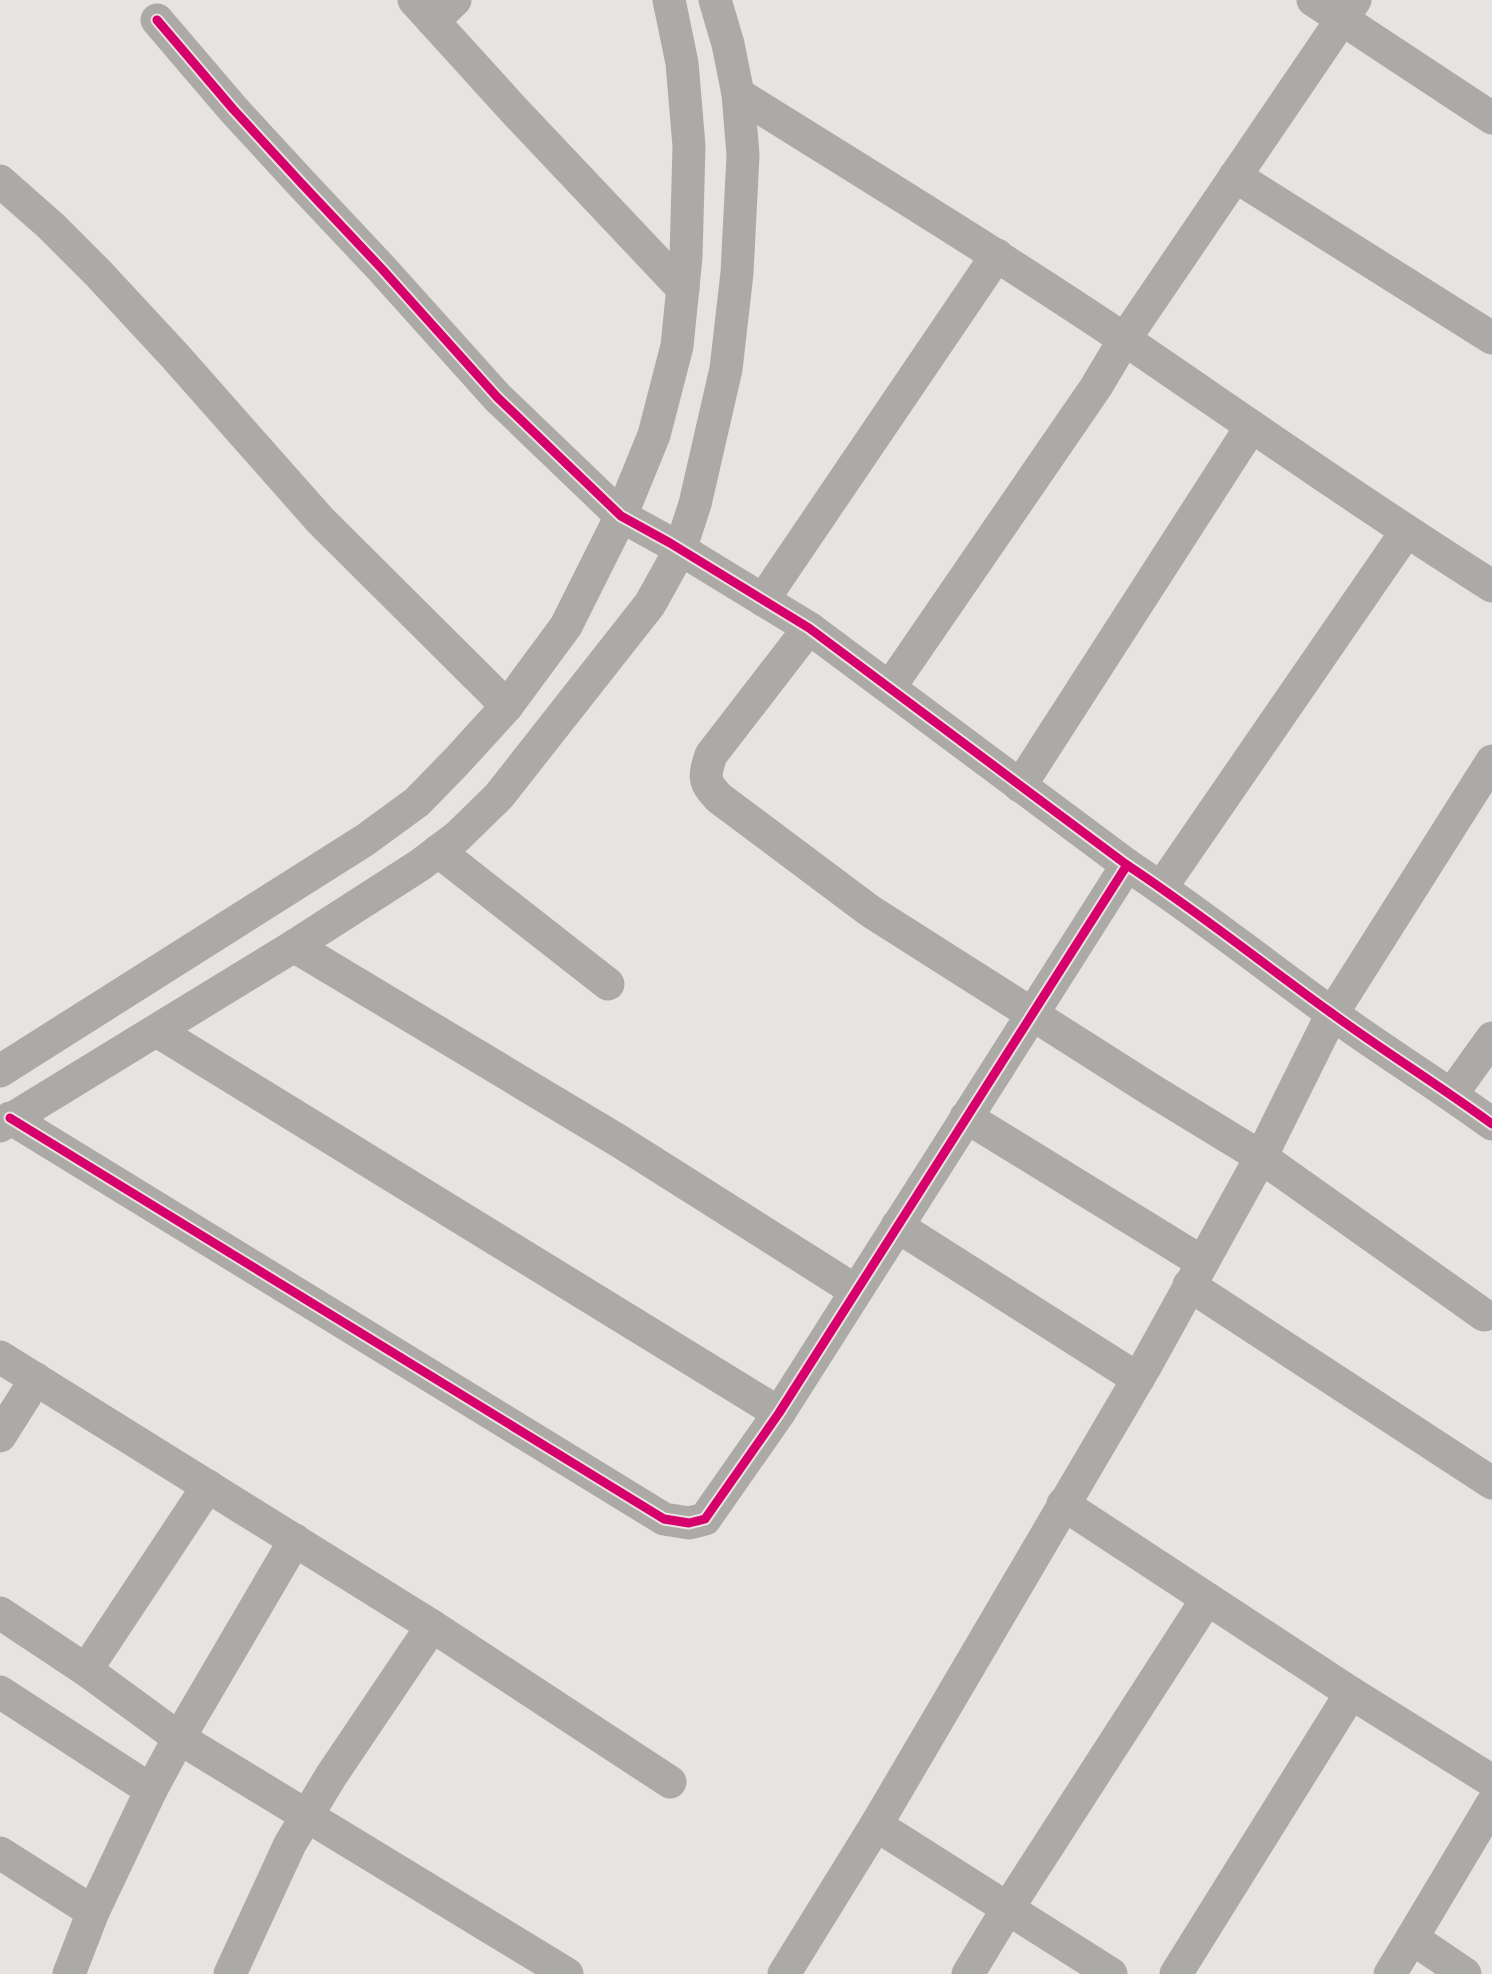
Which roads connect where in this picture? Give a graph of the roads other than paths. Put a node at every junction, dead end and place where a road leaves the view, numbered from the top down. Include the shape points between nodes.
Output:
1 (669, 0) edge
2 (715, 0) edge
3 (1313, 0) edge
4 (434, 7) edge
5 (1348, 10) edge
6 (157, 20) dead end
7 (738, 94) junction
8 (1492, 118) edge
9 (1235, 176) junction
10 (0, 181) edge
11 (997, 255) junction
12 (683, 289) junction
13 (1492, 338) edge
14 (1124, 340) junction
15 (1251, 427) junction
16 (632, 522) junction
17 (1406, 532) junction
18 (675, 547) junction
19 (1492, 586) edge
20 (763, 600) junction
21 (809, 628) junction
22 (890, 687) junction
23 (507, 706) junction
24 (1492, 761) edge
25 (1020, 786) junction
26 (438, 851) junction
27 (1127, 865) junction
28 (1161, 888) junction
29 (294, 946) junction
30 (608, 984) dead end
31 (1033, 1013) junction
32 (1332, 1014) junction
33 (157, 1031) junction
34 (1492, 1038) edge
35 (0, 1071) edge
36 (1452, 1094) junction
37 (966, 1117) junction
38 (5, 1122) edge
39 (1492, 1124) edge
40 (1261, 1157) junction
41 (897, 1226) junction
42 (1195, 1274) junction
43 (855, 1291) junction
44 (1484, 1315) dead end
45 (0, 1357) edge
46 (36, 1379) junction
47 (1138, 1379) junction
48 (778, 1413) junction
49 (0, 1436) edge
50 (1492, 1483) edge
51 (208, 1486) junction
52 (1063, 1504) junction
53 (295, 1540) junction
54 (1207, 1599) junction
55 (0, 1613) edge
56 (432, 1626) junction
57 (86, 1670) junction
58 (0, 1692) edge
59 (1351, 1693) junction
60 (179, 1738) junction
61 (1492, 1781) edge
62 (670, 1782) dead end
63 (151, 1790) junction
64 (1492, 1804) edge
65 (307, 1816) junction
66 (876, 1825) junction
67 (0, 1853) edge
68 (1008, 1908) junction
69 (93, 1912) junction
70 (1412, 1938) junction
71 (69, 1974) edge
72 (230, 1974) edge
73 (567, 1974) edge
74 (784, 1974) edge
75 (968, 1974) edge
76 (1111, 1974) edge
77 (1176, 1974) edge
78 (1390, 1974) edge
79 (1465, 1974) edge

1 - 12 street via 682,63 689,146
2 - 7 street
3 - 5 street
4 - 12 street via 512,108
5 - 8 street
5 - 9 street
6 - 16 street via 233,109 497,397
7 - 11 street
7 - 18 street via 743,155 737,273 726,369 695,504
9 - 13 street
9 - 14 street
10 - 23 street via 98,273 320,520
11 - 14 street
11 - 20 street
12 - 16 street via 677,345
14 - 15 street
14 - 22 street via 1096,387
15 - 17 street
15 - 25 street
16 - 18 street
16 - 23 street via 566,626
17 - 19 street
17 - 28 street
18 - 20 street
18 - 26 street via 650,604 499,796
20 - 21 street
21 - 22 street
21 - 31 street via 711,755 707,785 870,911
22 - 25 street
23 - 35 street via 417,802 355,846
24 - 32 street
25 - 27 street
26 - 29 street
26 - 30 street
27 - 28 street
27 - 31 street
28 - 32 street
29 - 33 street
29 - 43 street via 620,1140
31 - 37 street
31 - 40 street
32 - 36 street
32 - 40 street
33 - 38 street
33 - 48 street
34 - 36 street
36 - 39 street
37 - 41 street
37 - 42 street
38 - 48 street via 664,1519 689,1523 705,1519
40 - 42 street
40 - 44 street
41 - 43 street
41 - 47 street
42 - 47 street
42 - 50 street
43 - 48 street
45 - 46 street
46 - 49 street
46 - 51 street
47 - 52 street
51 - 53 street
51 - 57 street
52 - 54 street
52 - 66 street
53 - 56 street
53 - 60 street
54 - 59 street
54 - 68 street
55 - 57 street
56 - 62 street
56 - 65 street
57 - 60 street
58 - 63 street
59 - 61 street
59 - 77 street
60 - 63 street
60 - 65 street
63 - 69 street
64 - 70 street
65 - 72 street via 290,1844
65 - 73 street
66 - 68 street
66 - 74 street
67 - 69 street
68 - 75 street
68 - 76 street
69 - 71 street
70 - 78 street
70 - 79 street

